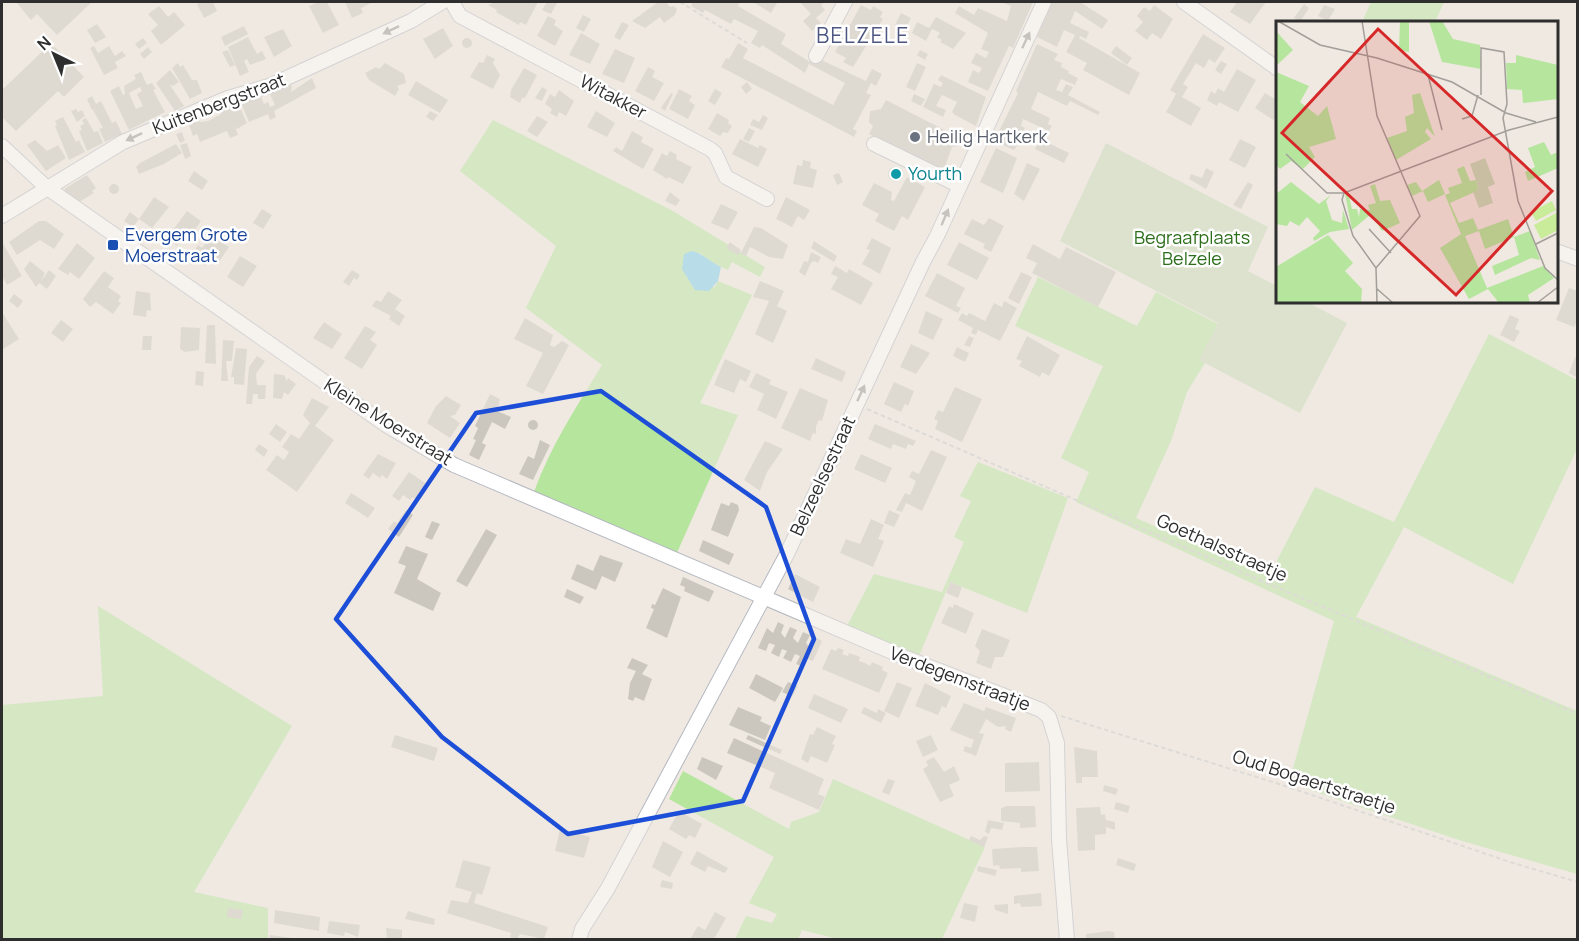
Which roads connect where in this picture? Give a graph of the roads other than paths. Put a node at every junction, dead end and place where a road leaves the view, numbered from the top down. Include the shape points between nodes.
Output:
1 (442, 2) edge
2 (452, 2) edge
3 (844, 2) edge
4 (1044, 2) edge
5 (1184, 2) edge
6 (816, 56) dead end
7 (1276, 68) edge
8 (874, 144) dead end
9 (2, 146) edge
10 (960, 186) junction
11 (46, 187) junction
12 (767, 199) dead end
13 (2, 216) edge
14 (1558, 251) edge
15 (1578, 259) edge
16 (763, 597) junction
17 (579, 939) edge
18 (1067, 939) edge

1 -> 11 street, Kuitenbergstraat via 411,21 269,86 228,98 123,142
2 - 12 street, Witakker via 460,16 710,149 726,177
3 - 6 street
10 -> 4 street, Belzeelsestraat
5 - 7 street
8 - 10 street
9 - 11 street, Kleine Moerstraat
16 -> 10 street, Belzeelsestraat via 787,554
11 - 13 street, Kuitenbergstraat
11 - 16 street, Kleine Moerstraat via 386,425 454,465
14 - 15 street
16 - 17 street, Belzeelsestraat
16 - 18 street, Verdegemstraatje via 1041,710 1049,717 1057,743

